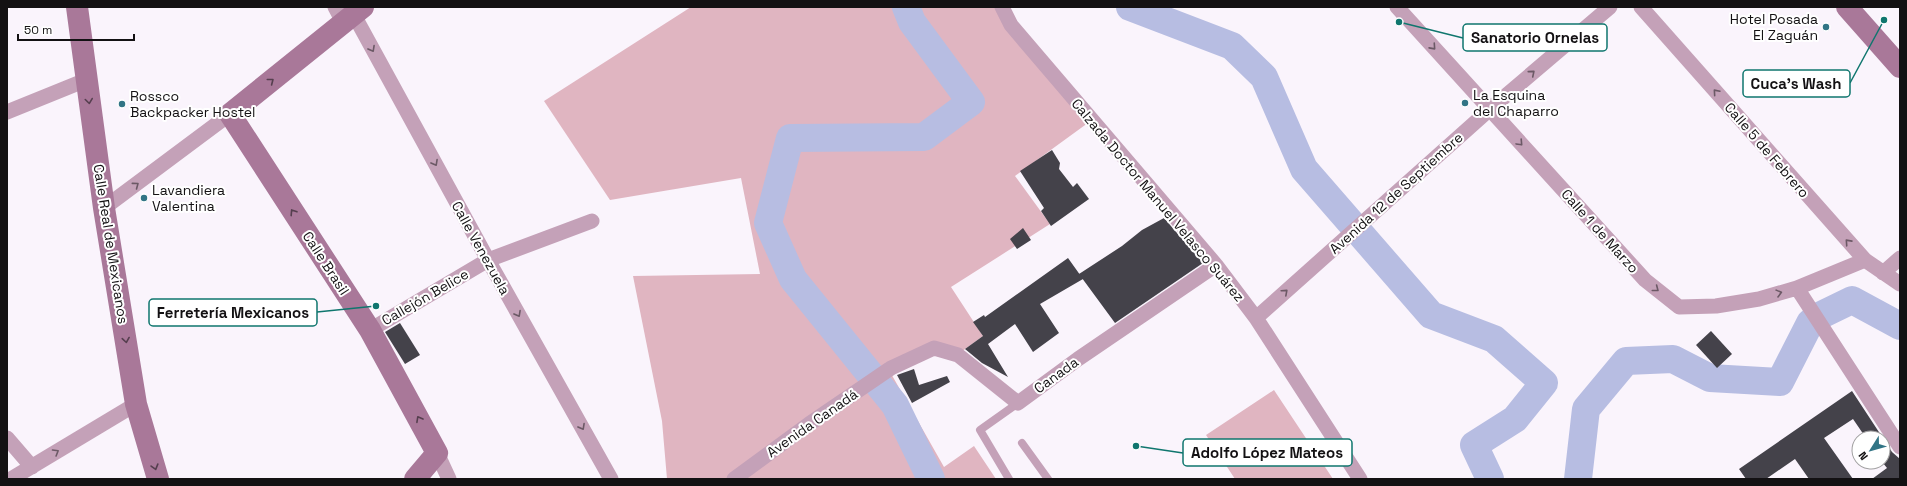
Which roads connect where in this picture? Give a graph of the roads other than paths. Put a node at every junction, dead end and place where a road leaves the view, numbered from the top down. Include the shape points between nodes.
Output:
1 (77, 7) edge
2 (1002, 7) edge
3 (1397, 7) edge
4 (1610, 7) edge
5 (1641, 7) edge
6 (1847, 7) edge
7 (349, 13) edge
8 (1900, 67) edge
9 (86, 80) junction
10 (1489, 110) junction
11 (7, 112) edge
12 (230, 114) junction
13 (104, 208) junction
14 (592, 221) dead end
15 (1900, 258) edge
16 (488, 260) junction
17 (1865, 260) junction
18 (1216, 265) junction
19 (1883, 273) junction
20 (1900, 284) edge
21 (1797, 288) junction
22 (1256, 318) junction
23 (370, 330) junction
24 (1018, 403) junction
25 (136, 404) junction
26 (7, 438) edge
27 (1022, 443) dead end
28 (1900, 447) edge
29 (437, 453) junction
30 (32, 467) junction
31 (11, 479) edge
32 (158, 479) edge
33 (415, 479) edge
34 (449, 479) edge
35 (611, 479) edge
36 (734, 479) edge
37 (1009, 479) edge
38 (1048, 479) edge
39 (1360, 479) edge

1 - 9 main road, Calle Real de Mexicanos
2 - 18 street, Calzada Doctor Manuel Velasco Suárez via 1011,25
3 -> 10 street, Calle 1 de Marzo
10 -> 4 street, Avenida 12 de Septiembre
17 -> 5 street, Calle 5 de Febrero
6 - 8 main road
12 -> 7 main road
7 -> 16 street, Calle Venezuela
9 - 11 street
9 -> 13 main road, Calle Real de Mexicanos
10 -> 21 street, Calle 1 de Marzo via 1645,280 1679,307 1716,306 1759,299
22 -> 10 street, Avenida 12 de Septiembre
13 -> 12 street
23 -> 12 main road, Calle Brasil
13 -> 25 main road, Calle Real de Mexicanos
14 - 16 street, Callejón Belice
15 - 19 street
16 - 23 street, Callejón Belice
16 -> 35 street, Calle Venezuela
17 - 19 street, Calle 5 de Febrero
17 - 21 street, Calle 1 de Marzo
18 - 22 street, Calzada Doctor Manuel Velasco Suárez
18 - 24 street, Canada
19 - 20 street, Calle 5 de Febrero
21 - 28 street
22 - 39 street, Calzada Doctor Manuel Velasco Suárez
29 -> 23 main road, Calle Brasil
24 - 36 street, Avenida Canadá via 958,355 934,348 891,368
24 - 37 lane via 980,430
30 -> 25 street
25 -> 32 main road, Calle Real de Mexicanos
26 - 30 street
27 - 38 lane
29 - 33 main road
29 - 34 street, Calle Brasil
30 - 31 street

